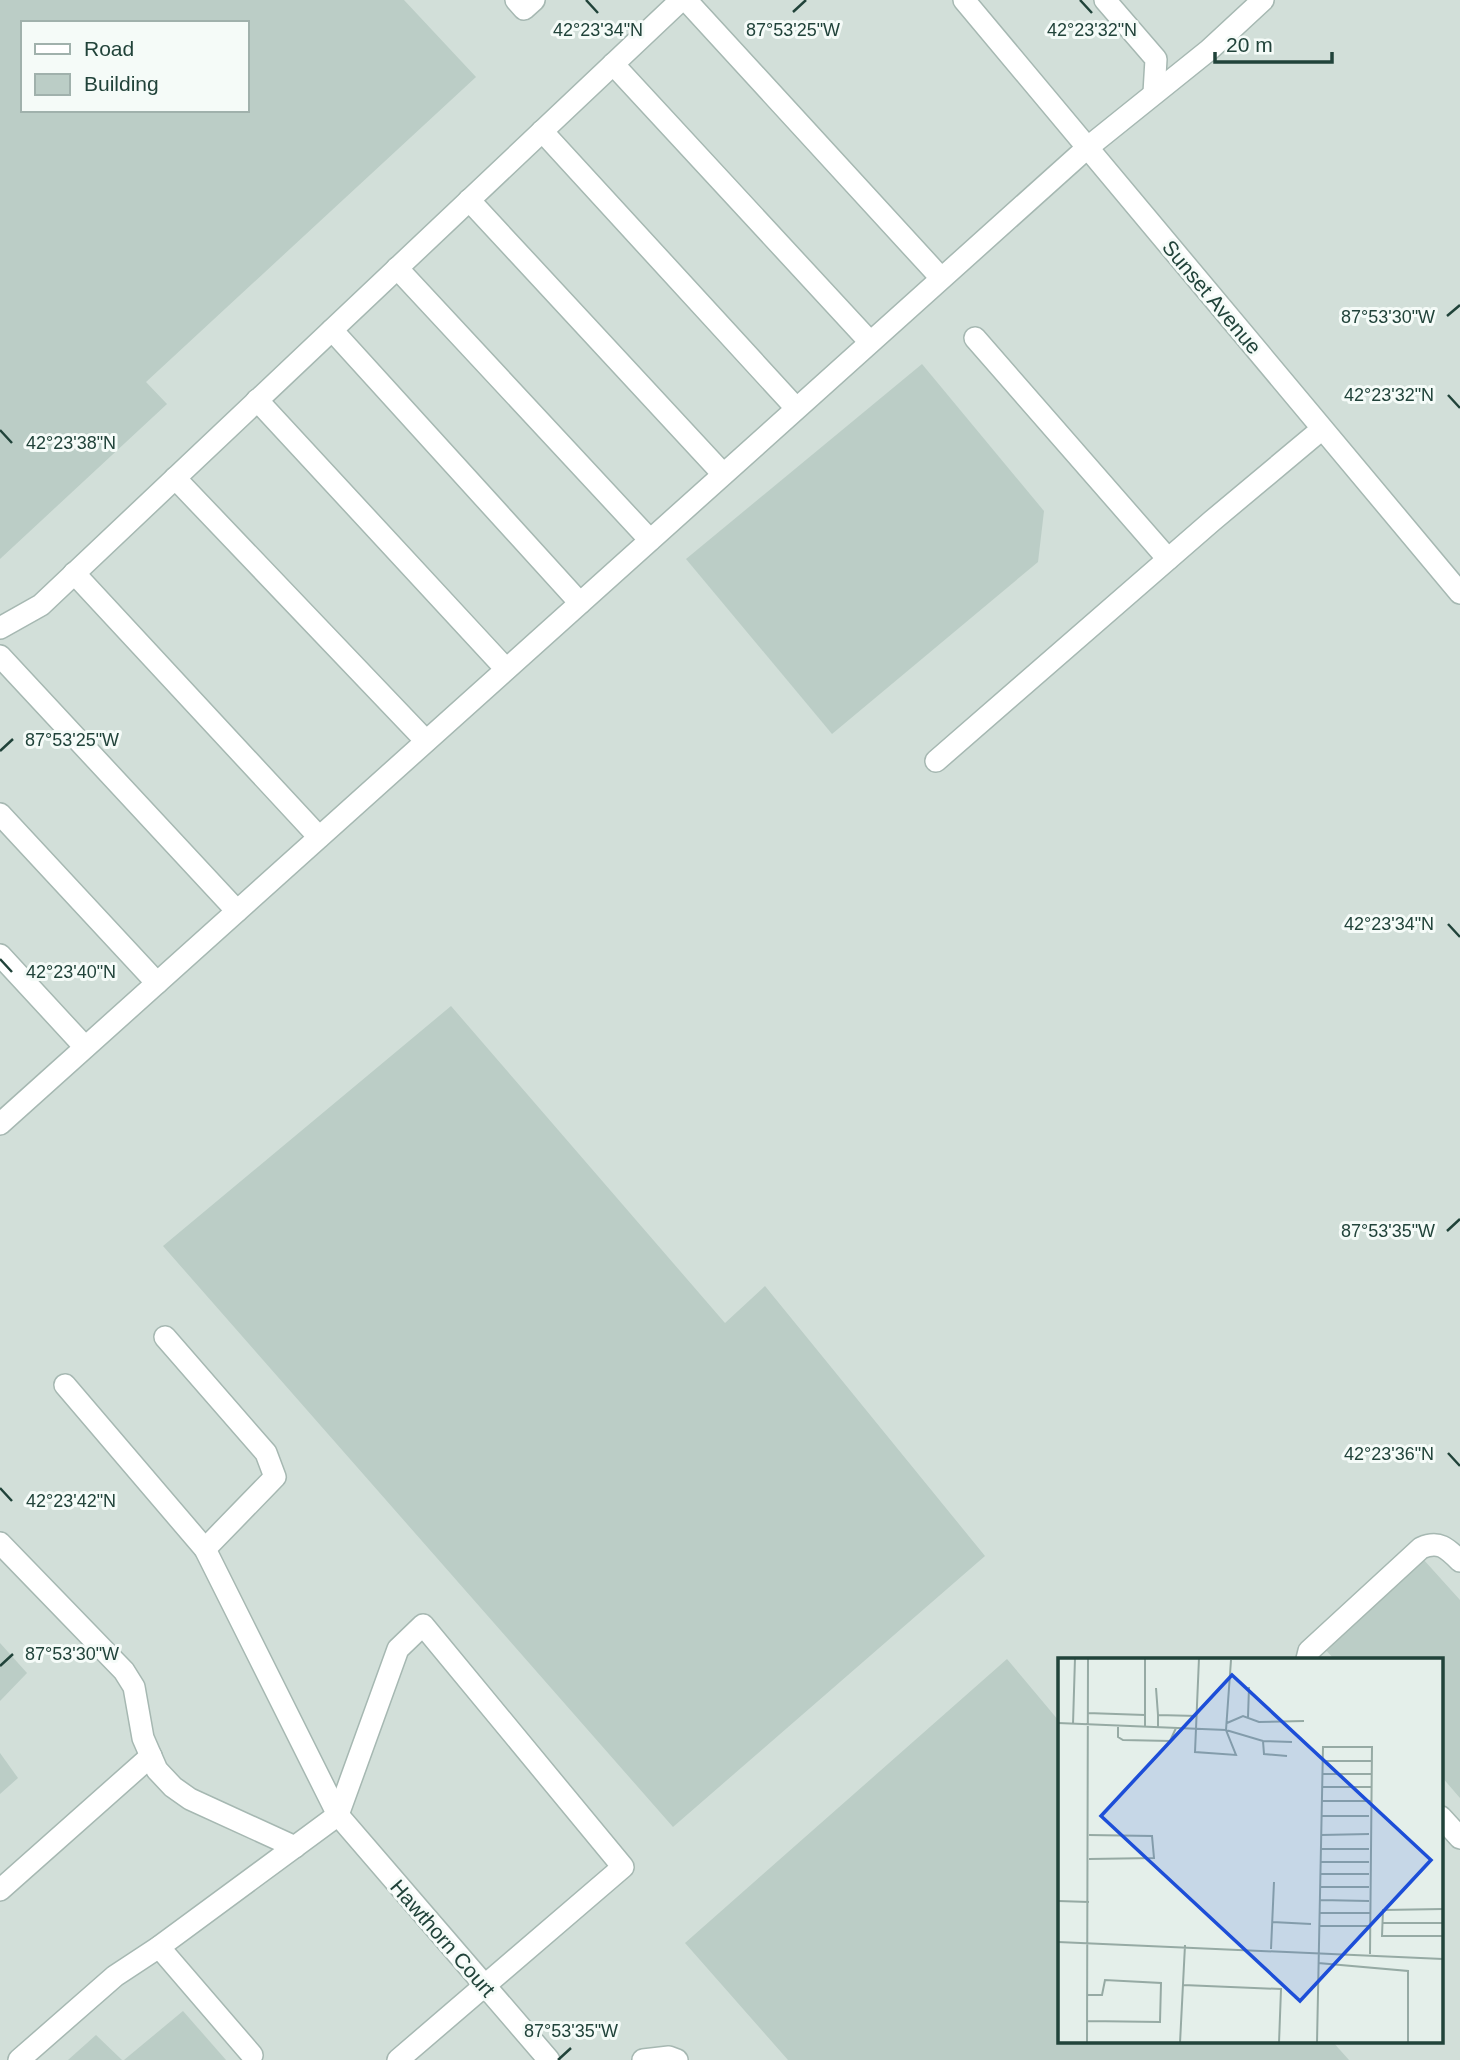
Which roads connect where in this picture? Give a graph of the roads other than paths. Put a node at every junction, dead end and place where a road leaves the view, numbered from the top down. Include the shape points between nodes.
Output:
1 (516, 0) edge
2 (534, 0) edge
3 (683, 0) edge
4 (964, 0) edge
5 (1105, 0) edge
6 (1263, 0) edge
7 (613, 64) junction
8 (1154, 93) junction
9 (542, 131) junction
10 (1087, 148) junction
11 (470, 200) junction
12 (397, 268) junction
13 (941, 278) junction
14 (332, 330) junction
15 (975, 338) dead end
16 (870, 342) junction
17 (257, 400) junction
18 (796, 408) junction
19 (1322, 429) junction
20 (723, 474) junction
21 (175, 478) junction
22 (650, 540) junction
23 (1168, 559) junction
24 (74, 573) junction
25 (1460, 593) edge
26 (580, 603) junction
27 (0, 628) edge
28 (0, 656) edge
29 (506, 669) junction
30 (426, 741) junction
31 (936, 761) dead end
32 (0, 814) edge
33 (319, 837) junction
34 (237, 911) junction
35 (0, 955) edge
36 (157, 983) junction
37 (85, 1046) junction
38 (4, 1112) edge
39 (165, 1337) dead end
40 (65, 1385) dead end
41 (0, 1543) edge
42 (205, 1549) junction
43 (1460, 1561) edge
44 (1307, 1658) edge
45 (151, 1756) junction
46 (338, 1815) junction
47 (1442, 1818) edge
48 (1460, 1838) edge
49 (295, 1847) junction
50 (0, 1890) edge
51 (159, 1947) junction
52 (484, 1985) junction
53 (252, 2055) dead end
54 (411, 2056) edge
55 (19, 2060) edge
56 (549, 2060) edge
57 (643, 2060) edge
58 (677, 2060) edge

1 - 2 street via 524,9
3 - 7 street
3 - 13 street
4 - 10 street, Sunset Avenue
5 - 8 street via 1156,59
6 - 8 street
7 - 9 street
7 - 16 street
8 - 10 street
9 - 11 street
9 - 18 street
10 - 13 street
10 - 19 street, Sunset Avenue
11 - 12 street
11 - 20 street
12 - 14 street
12 - 22 street
13 - 16 street
14 - 17 street
14 - 26 street
15 - 23 street
16 - 18 street
17 - 21 street
17 - 29 street
18 - 20 street
19 - 23 street
19 - 25 street, Sunset Avenue
20 - 22 street
21 - 24 street
21 - 30 street
22 - 26 street
23 - 31 street
24 - 27 street via 41,605
24 - 33 street
26 - 29 street
28 - 34 street
29 - 30 street
30 - 33 street
32 - 36 street
33 - 34 street
34 - 36 street
35 - 37 street
36 - 37 street
37 - 38 street
39 - 42 street via 266,1453 275,1477
40 - 42 street, Hawthorn Court
41 - 45 street via 124,1671 134,1687
42 - 46 street, Hawthorn Court
43 - 44 street via 1446,1546 1432,1543 1421,1548 1309,1651
45 - 49 street via 157,1770 191,1799
45 - 50 street
46 - 49 street
46 - 52 street, Hawthorn Court
46 - 52 street via 398,1649 423,1625 622,1867
47 - 48 street
49 - 51 street
51 - 53 street
51 - 55 street via 115,1976
52 - 54 street
52 - 56 street, Hawthorn Court
57 - 58 street

